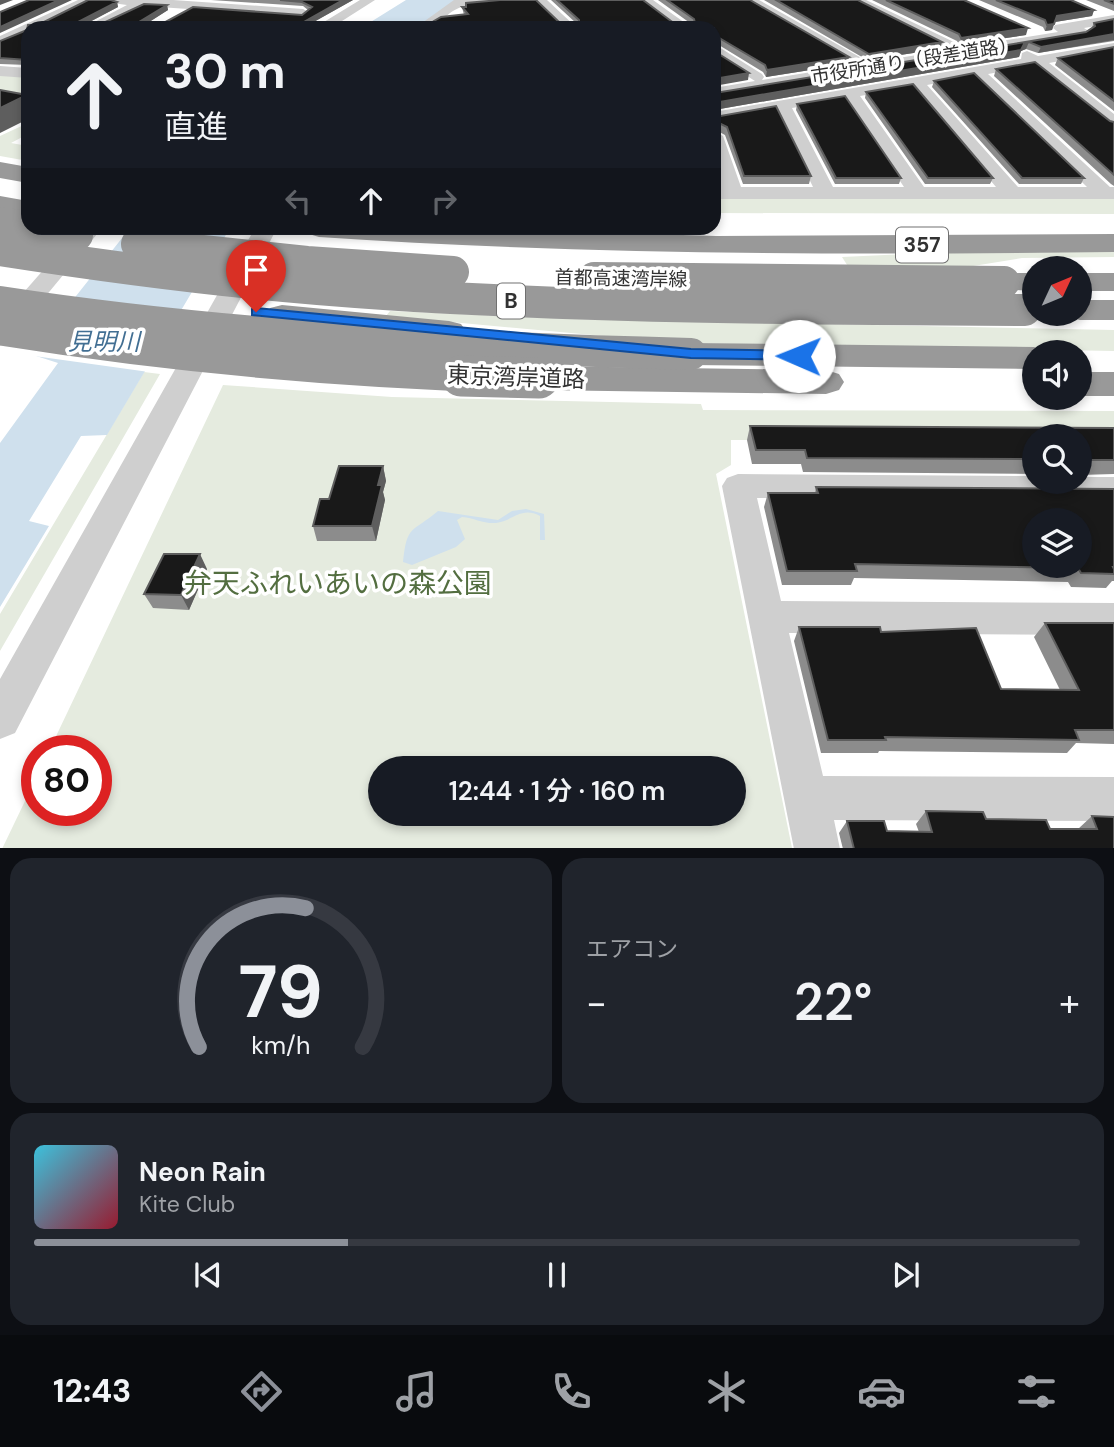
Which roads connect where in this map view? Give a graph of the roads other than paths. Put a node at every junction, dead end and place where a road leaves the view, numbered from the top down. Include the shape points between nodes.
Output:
1 (88, 0) edge
2 (117, 0) edge
3 (369, 0) edge
4 (502, 0) edge
5 (539, 0) edge
6 (644, 0) edge
7 (750, 0) edge
8 (856, 0) edge
9 (144, 1) edge
10 (461, 1) edge
11 (192, 5) junction
12 (1089, 8) edge
13 (242, 9) junction
14 (440, 15) junction
15 (171, 17) edge
16 (1114, 18) edge
17 (43, 21) edge
18 (104, 21) edge
19 (222, 21) edge
20 (288, 21) edge
21 (333, 21) edge
22 (432, 21) edge
23 (450, 21) edge
24 (562, 21) edge
25 (675, 21) edge
26 (1114, 27) edge
27 (21, 31) edge
28 (0, 41) edge
29 (951, 46) junction
30 (1000, 46) junction
31 (1114, 47) edge
32 (1094, 50) junction
33 (721, 53) edge
34 (857, 60) junction
35 (1037, 61) junction
36 (21, 62) edge
37 (1114, 64) edge
38 (2, 71) edge
39 (976, 71) junction
40 (21, 73) edge
41 (756, 77) junction
42 (916, 82) junction
43 (721, 83) edge
44 (721, 92) edge
45 (850, 94) junction
46 (782, 105) junction
47 (721, 116) edge
48 (1114, 122) edge
49 (0, 170) edge
50 (21, 174) edge
51 (0, 185) edge
52 (21, 189) edge
53 (826, 192) junction
54 (724, 193) edge
55 (918, 193) junction
56 (1012, 193) junction
57 (1109, 193) edge
58 (0, 204) edge
59 (21, 208) edge
60 (0, 223) edge
61 (21, 226) edge
62 (1114, 226) edge
63 (83, 235) edge
64 (85, 235) edge
65 (249, 235) edge
66 (262, 235) edge
67 (425, 235) edge
68 (722, 235) edge
69 (1114, 243) edge
70 (581, 245) junction
71 (0, 250) edge
72 (0, 279) edge
73 (1092, 282) edge
74 (1114, 282) edge
75 (1022, 296) edge
76 (1022, 296) edge
77 (0, 302) edge
78 (1092, 310) edge
79 (1114, 310) edge
80 (0, 329) edge
81 (0, 335) edge
82 (691, 354) junction
83 (1022, 358) edge
84 (1092, 358) edge
85 (1114, 358) edge
86 (1022, 383) edge
87 (1092, 384) edge
88 (1114, 384) edge
89 (1114, 489) edge
90 (766, 617) junction
91 (1114, 619) edge
92 (0, 719) edge
93 (805, 798) junction
94 (1114, 799) edge
95 (817, 848) edge

1 - 17 street
2 - 9 street
3 - 21 street
4 - 10 street
5 - 24 street
6 - 25 street
7 - 34 street
8 - 29 street
9 - 11 street
9 - 18 street
10 - 14 street
11 - 13 street
11 - 15 street
12 - 16 street
13 - 19 street
13 - 20 street via 308,10
14 - 22 street
14 - 23 street
16 - 29 street, 市役所通り（段差道路）
26 - 30 street, 市役所通り（段差道路）
27 - 28 street
29 - 34 street, 市役所通り（段差道路）
30 - 35 street
30 - 44 street, 市役所通り（段差道路）
31 - 32 street
32 - 35 street
32 - 37 street
33 - 41 street
34 - 41 street, 市役所通り（段差道路）
35 - 39 street
35 - 48 street
36 - 38 street
38 - 40 street
39 - 42 street
39 - 57 street
41 - 43 street, 市役所通り（段差道路）
42 - 45 street
42 - 56 street
45 - 46 street
45 - 55 street
46 - 47 street
46 - 53 street
49 - 50 highway
51 - 52 highway
53 - 54 street
53 - 55 street
55 - 56 street
56 - 57 street
58 - 59 highway
60 - 61 highway, 首都高速湾岸線 / B, bridge
62 - 68 highway, 357
63 - 75 highway, 首都高速湾岸線 / B, bridge via 172,248 407,269
64 - 81 street
65 - 70 highway via 360,244
66 - 92 street
67 - 70 highway
68 - 69 highway, 357
68 - 70 highway
71 - 76 highway, 首都高速湾岸線 / B, bridge via 212,280 396,296 597,305
72 - 82 highway, bridge via 217,308
73 - 74 highway
77 - 82 highway, 東京湾岸道路, bridge via 273,335
78 - 79 highway
80 - 86 highway, 東京湾岸道路, bridge via 315,367 539,378
82 - 83 highway, 東京湾岸道路
84 - 85 highway
87 - 88 highway
89 - 90 street via 738,486
90 - 91 street
90 - 93 street
93 - 94 street
93 - 95 street

